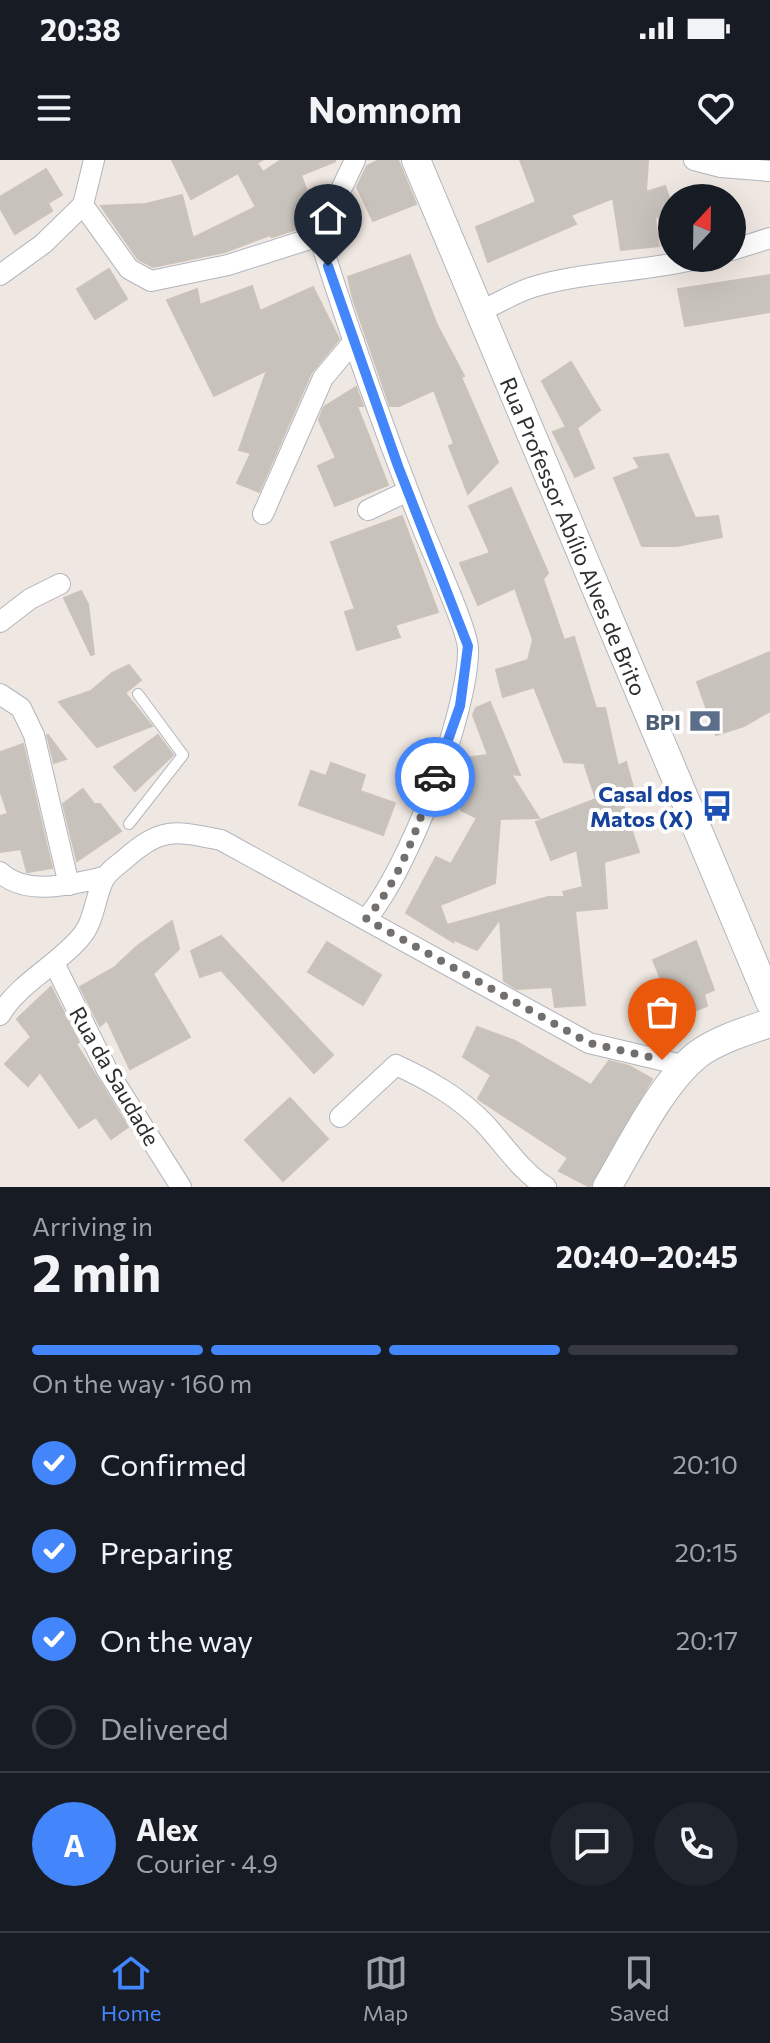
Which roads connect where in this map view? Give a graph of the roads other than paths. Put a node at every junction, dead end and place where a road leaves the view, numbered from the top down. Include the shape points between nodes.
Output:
1 (94, 160) edge
2 (355, 160) edge
3 (416, 160) edge
4 (694, 160) edge
5 (770, 171) edge
6 (83, 205) junction
7 (319, 236) junction
8 (770, 238) edge
9 (746, 246) edge
10 (658, 269) edge
11 (0, 275) edge
12 (482, 310) junction
13 (354, 341) junction
14 (408, 491) junction
15 (368, 510) dead end
16 (263, 514) dead end
17 (60, 584) dead end
18 (0, 622) edge
19 (0, 694) edge
20 (138, 694) dead end
21 (129, 824) dead end
22 (0, 872) edge
23 (104, 877) junction
24 (69, 885) junction
25 (366, 919) junction
26 (54, 963) junction
27 (770, 1002) edge
28 (0, 1015) edge
29 (770, 1023) edge
30 (686, 1066) junction
31 (340, 1117) dead end
32 (181, 1187) edge
33 (546, 1187) edge
34 (607, 1187) edge

1 - 6 street
2 - 7 street
3 - 12 main road, Rua Professor Abílio Alves de Brito
4 - 5 street
6 - 7 street via 129,269 151,281 228,265
6 - 11 street via 43,244
7 - 13 street
8 - 9 street
10 - 12 street via 532,287
12 - 27 main road, Rua Professor Abílio Alves de Brito
13 - 14 street
13 - 16 street via 323,378
14 - 15 street
14 - 25 street via 468,646 460,706 410,847 384,898
17 - 18 street
19 - 24 street via 21,708 34,735
20 - 21 lane via 183,755
22 - 24 street via 11,883
23 - 24 street
23 - 25 street via 147,839 185,833 221,840
23 - 26 street via 85,933
25 - 30 street via 589,1043
26 - 28 street via 9,1000
26 - 32 street, Rua da Saudade via 107,1070
29 - 30 main road via 712,1046
30 - 34 main road
31 - 33 street via 396,1065 434,1082 483,1122 530,1177

